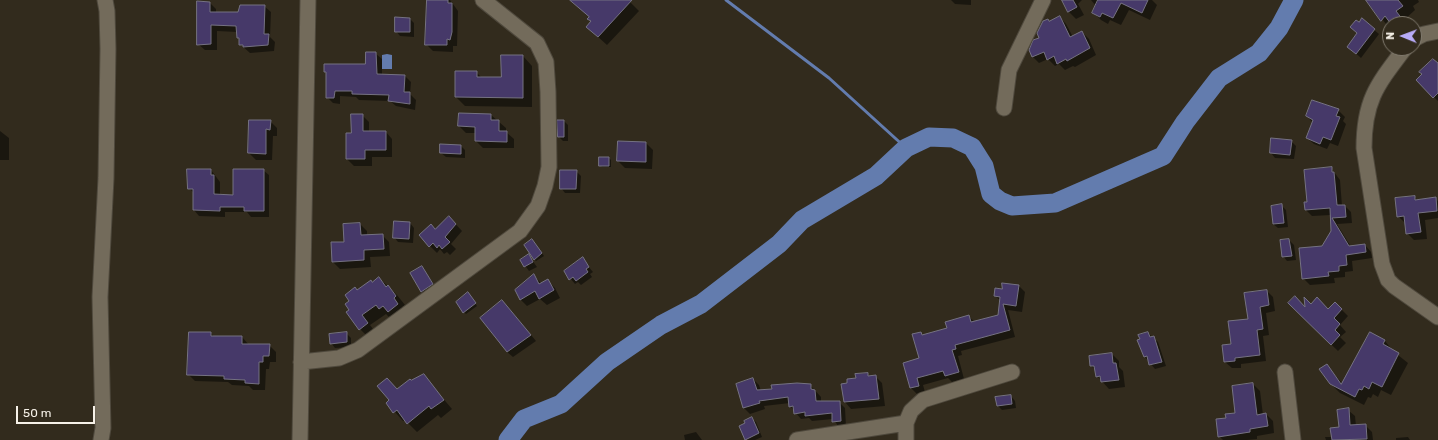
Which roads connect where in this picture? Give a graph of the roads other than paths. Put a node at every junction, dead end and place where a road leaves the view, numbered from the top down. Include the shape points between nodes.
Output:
1 (104, 0) edge
2 (308, 0) edge
3 (483, 0) edge
4 (1043, 0) edge
5 (1438, 31) edge
6 (1422, 35) edge
7 (1398, 56) edge
8 (1004, 108) dead end
9 (1438, 317) edge
10 (301, 362) junction
11 (1012, 372) dead end
12 (1285, 372) dead end
13 (906, 423) junction
14 (101, 440) edge
15 (300, 440) edge
16 (797, 440) edge
17 (906, 440) edge
18 (1294, 440) edge

1 - 14 street via 107,11 108,50 106,178 100,297 103,428
2 - 10 street
3 - 10 street via 537,43 546,62 548,167 538,206 520,231 358,350 339,358
4 - 8 street via 1009,70
5 - 6 street
7 - 9 street via 1374,90 1364,131 1364,148 1385,272 1394,286
10 - 15 street
11 - 13 street via 923,400 911,411
12 - 18 street
13 - 16 street
13 - 17 street

